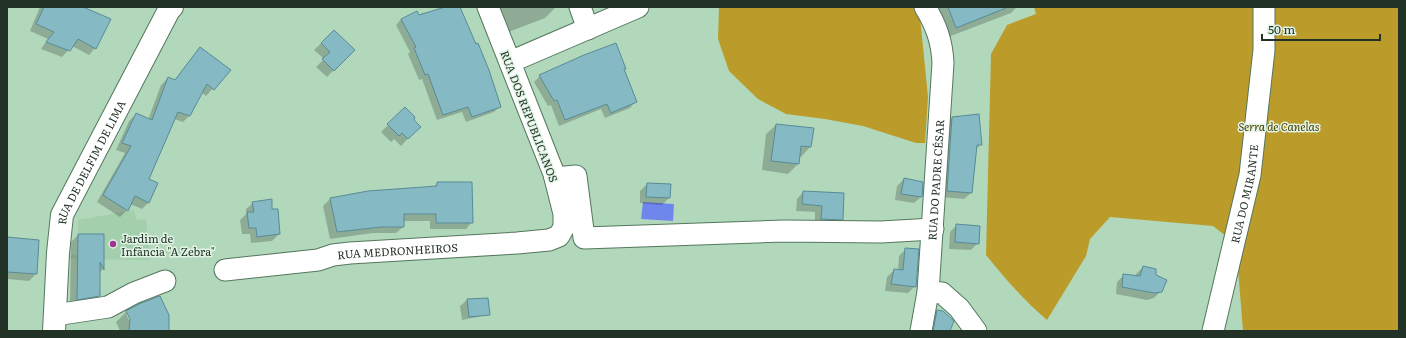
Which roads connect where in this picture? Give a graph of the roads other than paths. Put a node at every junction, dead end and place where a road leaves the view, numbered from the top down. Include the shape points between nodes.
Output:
1 (488, 7) edge
2 (580, 7) edge
3 (638, 7) edge
4 (925, 7) edge
5 (1264, 7) edge
6 (169, 8) edge
7 (588, 28) junction
8 (510, 62) junction
9 (555, 178) junction
10 (564, 227) joint
11 (933, 229) junction
12 (225, 270) dead end
13 (165, 282) dead end
14 (928, 292) junction
15 (54, 323) edge
16 (921, 331) edge
17 (976, 331) edge
18 (1213, 331) edge

1 - 8 street, RUA DOS REPUBLICANOS
2 - 7 street
3 - 7 street
4 - 11 street, RUA DO PADRE CÉSAR via 937,28 944,63
5 - 18 street, RUA DO MIRANTE via 1264,50 1250,175
6 - 15 main road, RUA DE DELFIM DE LIMA via 62,215
7 - 8 street
8 - 9 street, RUA DOS REPUBLICANOS
9 - 10 street, RUA DOS REPUBLICANOS via 564,214
9 - 11 street via 576,176 584,238
10 - 12 street, RUA MEDRONHEIROS via 559,236 550,240 350,252 318,260
11 - 14 street, RUA DO PADRE CÉSAR
13 - 15 street via 108,307
14 - 16 street, RUA DO PADRE CÉSAR
14 - 17 street via 942,293 959,308

